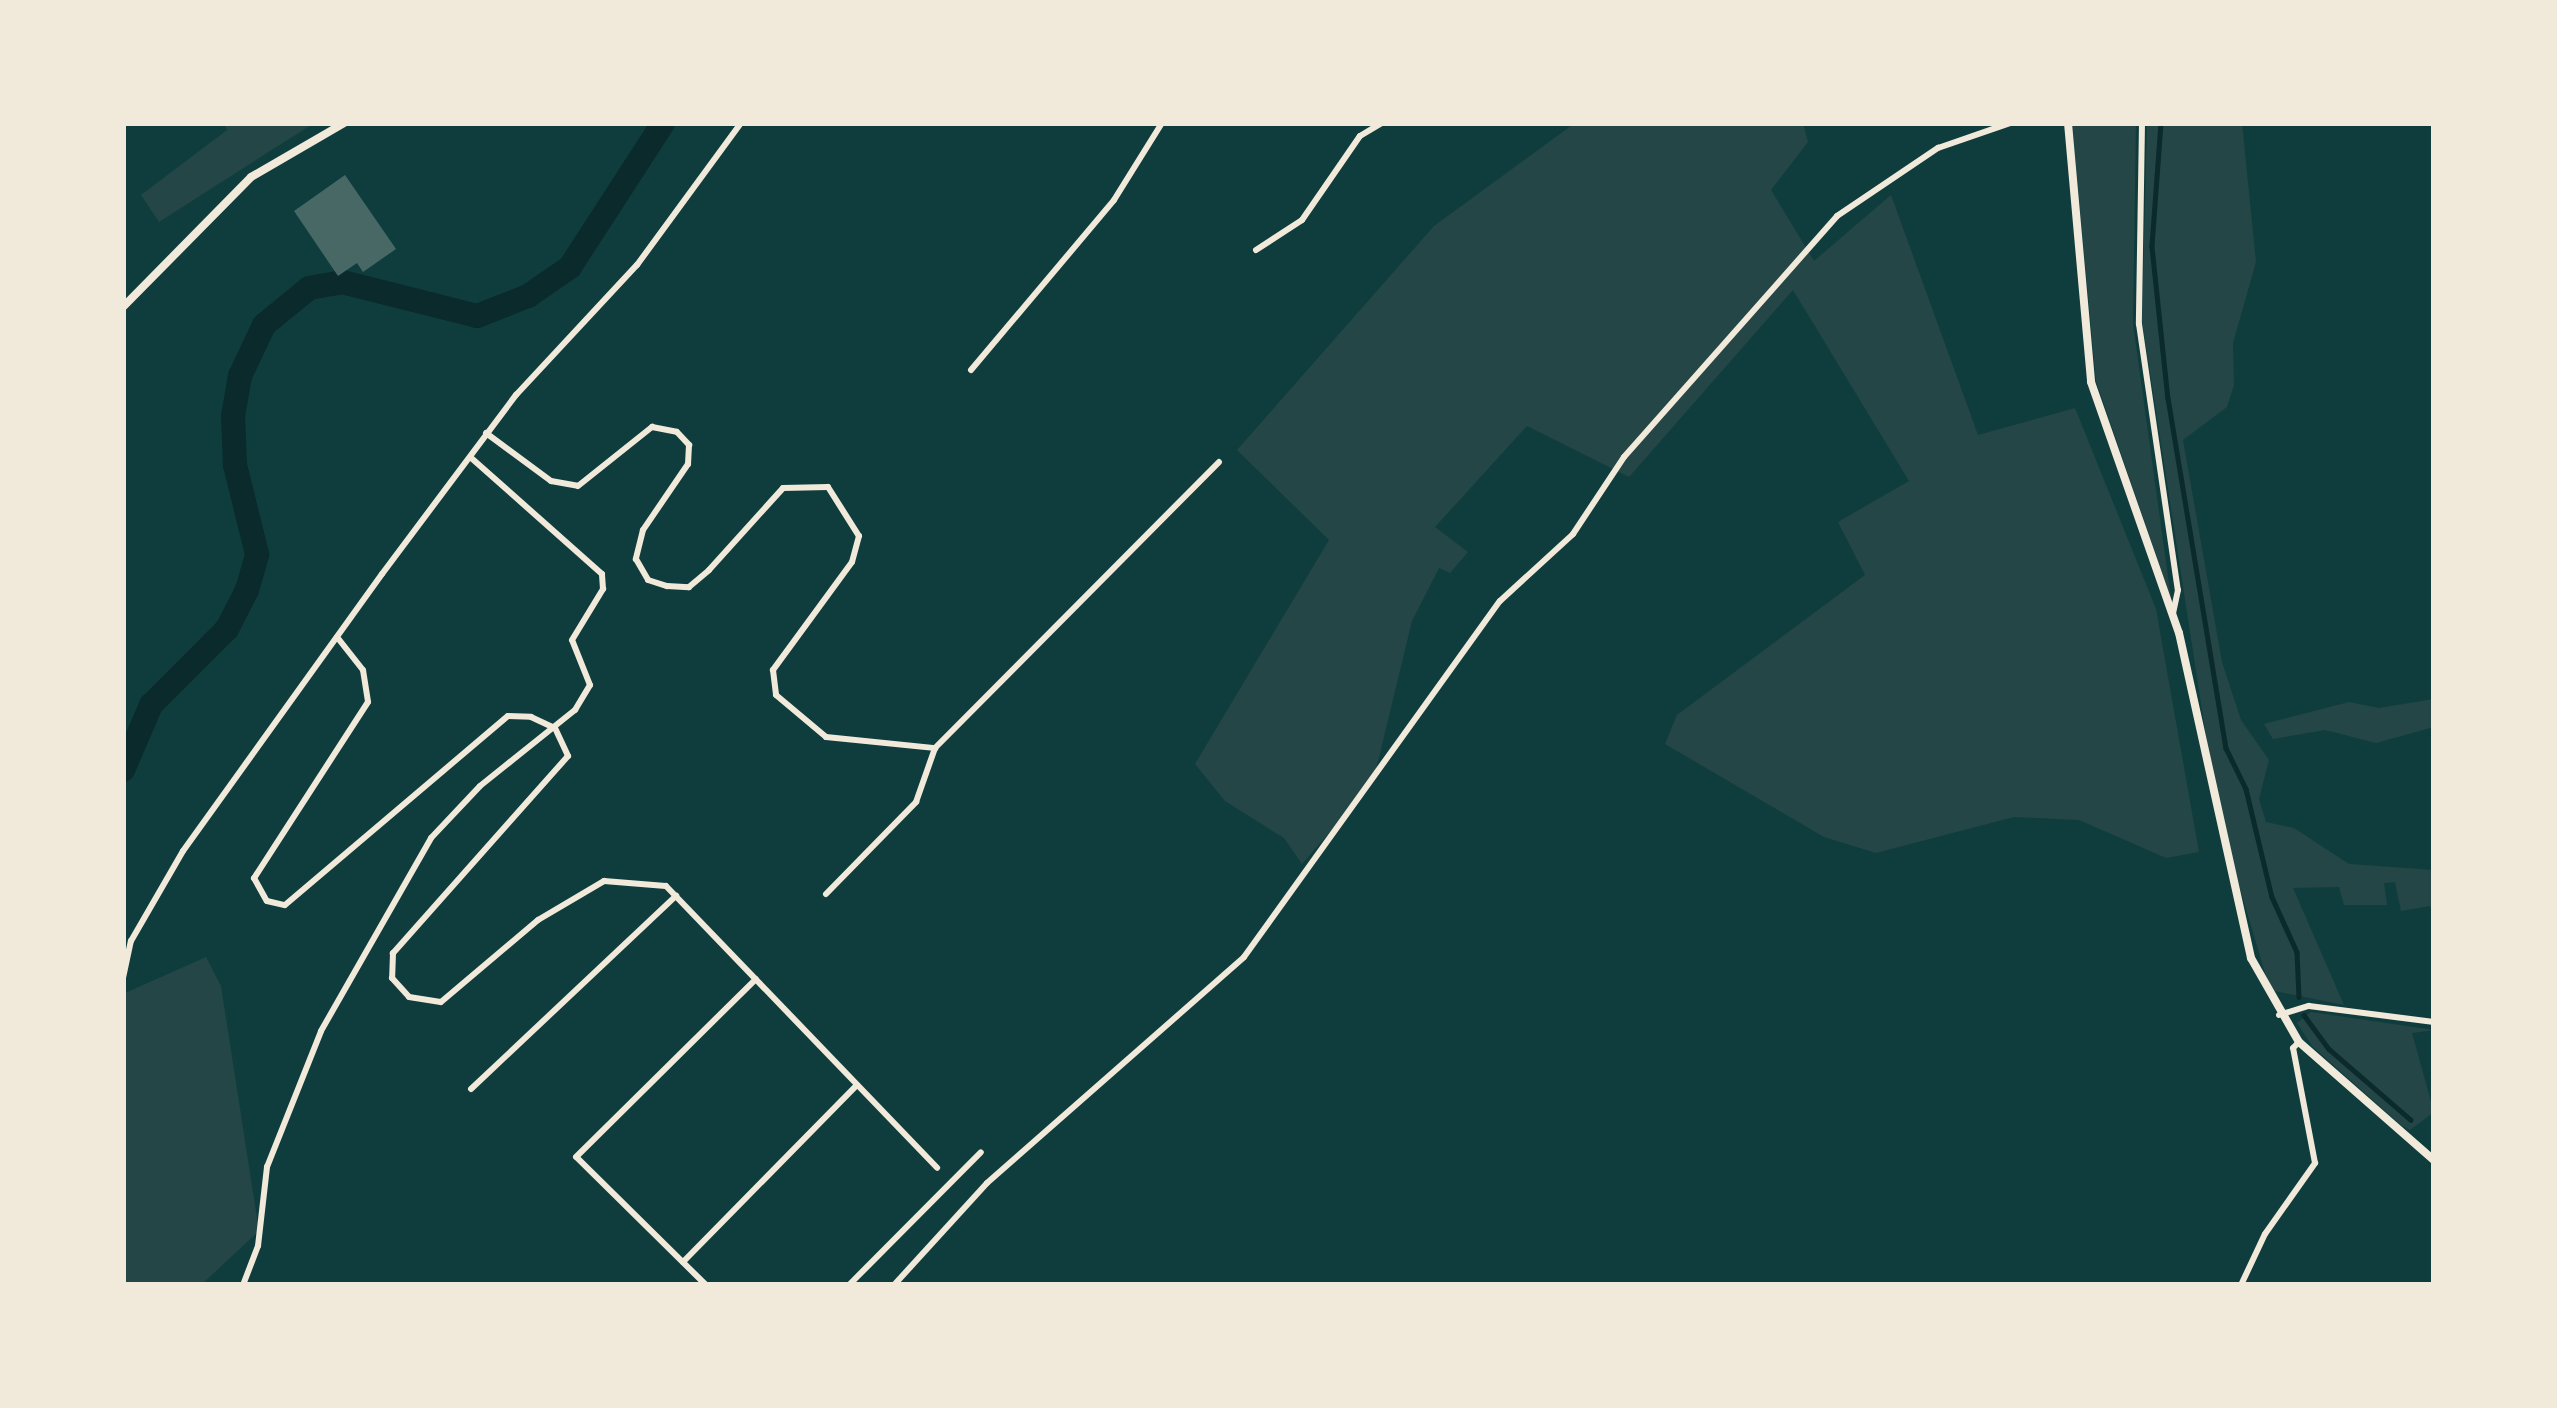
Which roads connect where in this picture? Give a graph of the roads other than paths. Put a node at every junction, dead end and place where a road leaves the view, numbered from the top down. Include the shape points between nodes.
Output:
1 (344, 123) edge
2 (741, 123) edge
3 (1162, 123) edge
4 (1382, 123) edge
5 (2010, 123) edge
6 (2068, 123) edge
7 (2142, 123) edge
8 (1256, 250) dead end
9 (123, 308) edge
10 (970, 370) dead end
11 (486, 433) junction
12 (470, 457) junction
13 (1219, 463) dead end
14 (2173, 614) junction
15 (337, 637) junction
16 (555, 728) junction
17 (935, 748) junction
18 (826, 894) dead end
19 (676, 896) junction
20 (123, 978) edge
21 (756, 979) junction
22 (2279, 1016) junction
23 (2434, 1022) edge
24 (2299, 1042) junction
25 (857, 1085) junction
26 (471, 1089) dead end
27 (981, 1152) dead end
28 (2434, 1160) edge
29 (937, 1168) dead end
30 (683, 1262) junction
31 (243, 1285) edge
32 (706, 1285) edge
33 (850, 1285) edge
34 (894, 1285) edge
35 (2241, 1285) edge

1 - 9 street via 251,177
2 - 11 street via 637,265
3 - 10 street via 1114,200
4 - 8 street via 1360,136 1302,220
5 - 34 street via 1938,148 1837,216 1624,457 1573,534 1500,601 1244,957 987,1183
6 - 14 street via 2091,382
7 - 14 street via 2139,324 2178,590
11 - 12 street
11 - 17 street via 551,481 578,486 652,427 676,432 689,445 688,464 643,530 636,559 648,580 667,586 689,587 783,488 828,487 859,536 852,562 773,670 776,695 826,737
12 - 15 street
12 - 16 street via 602,574 603,589 572,640 590,685
13 - 17 street
14 - 22 street via 2229,881 2260,982
15 - 16 street via 363,670 368,702 254,878 275,906 508,716
15 - 20 street via 183,851 131,941
16 - 19 street via 568,756 393,953 392,978 409,997 441,1001 538,920 604,881 666,886
16 - 31 street via 443,822 321,1031 267,1167 258,1246
17 - 18 street via 916,802
19 - 21 street
19 - 26 street
21 - 25 street
21 - 30 street via 576,1157
22 - 23 street via 2309,1006
22 - 24 street
24 - 28 street
24 - 35 street via 2293,1048 2315,1163
25 - 29 street
25 - 30 street
27 - 33 street
30 - 32 street

